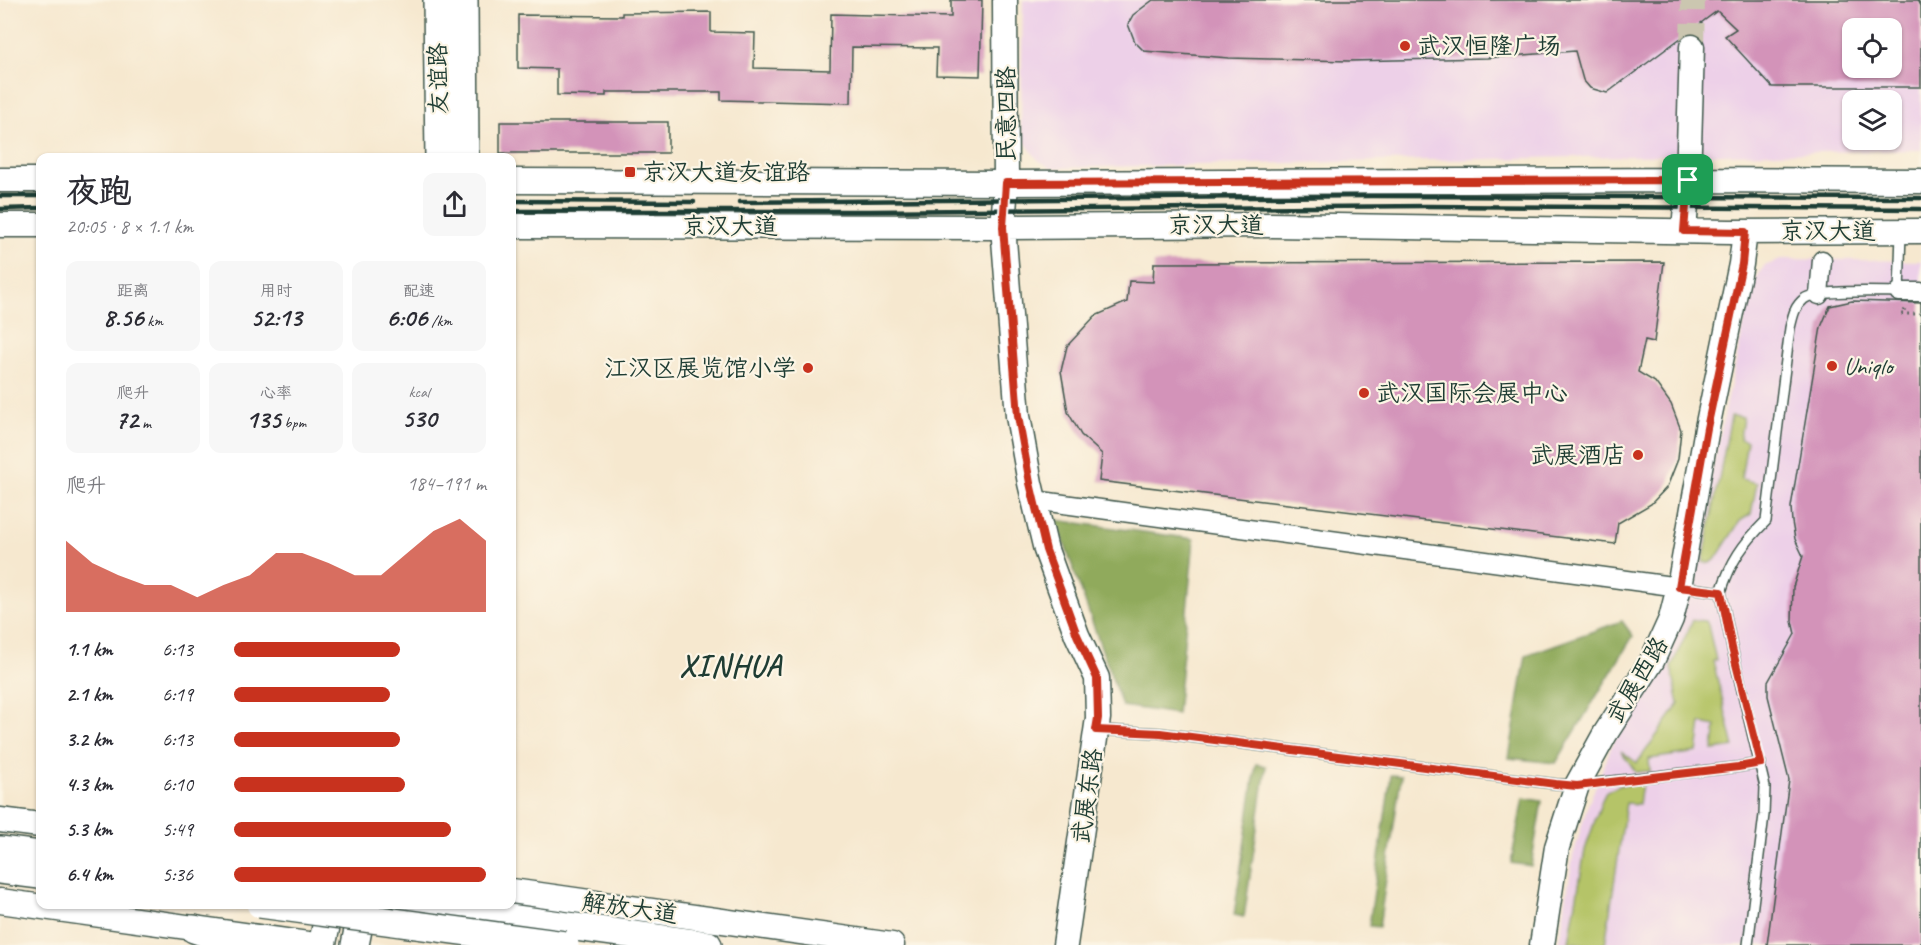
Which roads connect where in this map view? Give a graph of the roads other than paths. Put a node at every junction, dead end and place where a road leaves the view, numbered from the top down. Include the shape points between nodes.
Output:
1 (437, 0) edge
2 (464, 0) edge
3 (1005, 0) edge
4 (1692, 47) tunnel mouth
5 (439, 153) edge
6 (465, 153) edge
7 (0, 180) edge
8 (36, 180) edge
9 (1688, 180) junction
10 (516, 181) edge
11 (1921, 181) edge
12 (1006, 183) junction
13 (0, 225) edge
14 (36, 225) edge
15 (516, 226) edge
16 (1003, 227) junction
17 (1684, 231) junction
18 (1911, 231) edge
19 (1745, 232) junction
20 (1822, 260) dead end
21 (1899, 292) junction
22 (1921, 292) edge
23 (1819, 295) junction
24 (1034, 500) junction
25 (1679, 587) junction
26 (1721, 592) junction
27 (1096, 730) junction
28 (1761, 763) junction
29 (1577, 786) junction
30 (0, 820) edge
31 (36, 824) edge
32 (0, 850) edge
33 (36, 854) edge
34 (0, 870) edge
35 (36, 874) edge
36 (516, 892) edge
37 (0, 901) edge
38 (36, 906) edge
39 (55, 909) edge
40 (297, 909) edge
41 (331, 909) edge
42 (362, 909) edge
43 (444, 909) edge
44 (194, 929) junction
45 (241, 945) edge
46 (315, 945) edge
47 (322, 945) edge
48 (355, 945) edge
49 (565, 945) edge
50 (708, 945) edge
51 (892, 945) edge
52 (1065, 945) edge
53 (1542, 945) edge
54 (1748, 945) edge

1 - 5 main road, 友谊路
2 - 6 main road, 友谊路
3 - 12 main road, 民意四路
4 - 9 main road
7 - 8 main road
9 - 11 main road, 京汉大道
9 - 12 main road, 京汉大道
9 - 17 main road
10 - 12 main road, 京汉大道
12 - 16 main road, 民意四路
13 - 14 main road
15 - 16 main road, 京汉大道
16 - 17 main road, 京汉大道 via 1272,225
16 - 24 main road, 武展东路 via 1018,416
17 - 19 main road, 京汉大道
18 - 19 main road, 京汉大道
18 - 21 lane
19 - 25 main road, 武展西路
20 - 23 street
21 - 22 street
21 - 23 lane
23 - 26 lane via 1806,297 1795,308 1790,328 1766,521 1729,568
24 - 25 street
24 - 27 main road, 武展东路 via 1046,550 1097,678
25 - 26 lane
25 - 29 main road, 武展西路 via 1671,619 1652,661
26 - 28 lane
27 - 29 lane via 1160,733
27 - 52 main road, 武展东路
28 - 29 lane
28 - 54 lane via 1766,799
29 - 53 main road, 武展西路 via 1557,847
30 - 31 main road
32 - 33 main road
34 - 35 main road
36 - 51 main road, 解放大道
37 - 38 main road
39 - 44 main road
40 - 49 main road, bridge
41 - 47 main road
42 - 48 main road
43 - 50 main road
44 - 45 main road
44 - 46 main road

